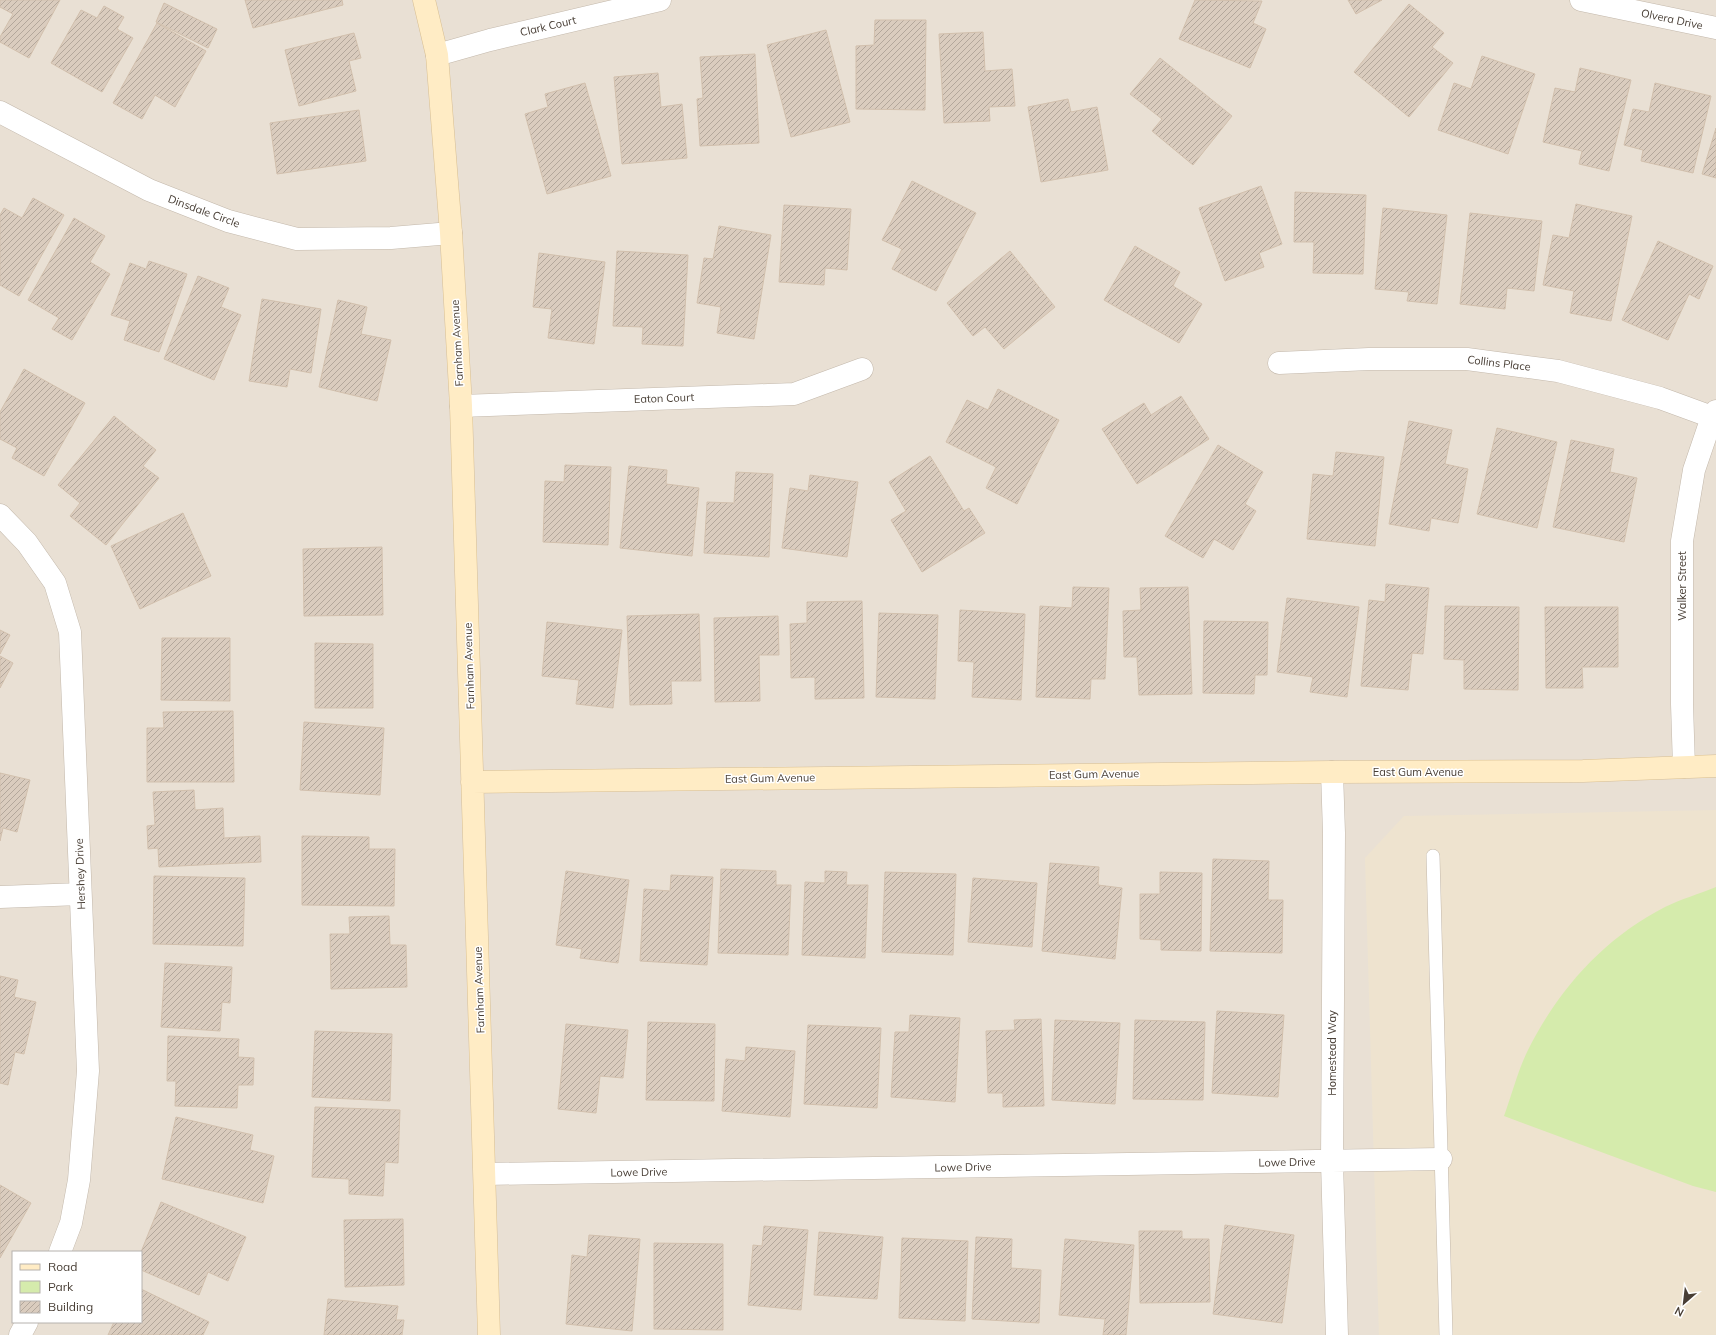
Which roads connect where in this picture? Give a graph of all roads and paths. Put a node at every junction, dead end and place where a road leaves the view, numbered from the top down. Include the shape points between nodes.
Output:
1 (424, 0) edge
2 (660, 0) edge
3 (1581, 0) edge
4 (1716, 28) edge
5 (437, 56) junction
6 (0, 112) edge
7 (451, 233) junction
8 (1279, 362) dead end
9 (862, 369) dead end
10 (461, 406) junction
11 (1714, 414) edge
12 (0, 515) edge
13 (1716, 766) edge
14 (1684, 767) junction
15 (1332, 772) junction
16 (472, 782) junction
17 (1433, 856) dead end
18 (80, 894) junction
19 (0, 897) edge
20 (1441, 1159) junction
21 (1332, 1162) junction
22 (485, 1174) junction
23 (60, 1251) edge
24 (26, 1323) edge
25 (20, 1335) edge
26 (489, 1335) edge
27 (1337, 1335) edge
28 (1446, 1335) edge

1 - 5 street, Farnham Avenue
2 - 5 street, Clark Court via 490,40
3 - 4 street, Olvera Drive
5 - 7 street, Farnham Avenue
6 - 7 street, Dinsdale Circle via 149,190 228,221 297,238 391,238
7 - 10 street, Farnham Avenue
8 - 11 street, Collins Place via 1467,359 1558,371
9 - 10 street, Eaton Court via 794,394
10 - 16 street, Farnham Avenue
11 - 14 street, Walker Street via 1694,470 1682,541
12 - 18 street, Hershey Drive via 27,543 55,583 70,632
13 - 14 street, East Gum Avenue
14 - 15 street, East Gum Avenue via 1583,771
15 - 16 street, East Gum Avenue
15 - 21 street, Homestead Way
16 - 22 street, Farnham Avenue
17 - 20 lane
18 - 19 street
18 - 23 street, Hershey Drive via 88,1071 79,1180 71,1223
20 - 21 street, Lowe Drive
20 - 28 lane
21 - 22 street, Lowe Drive
21 - 27 street, Homestead Way
22 - 26 street, Farnham Avenue
24 - 25 street

